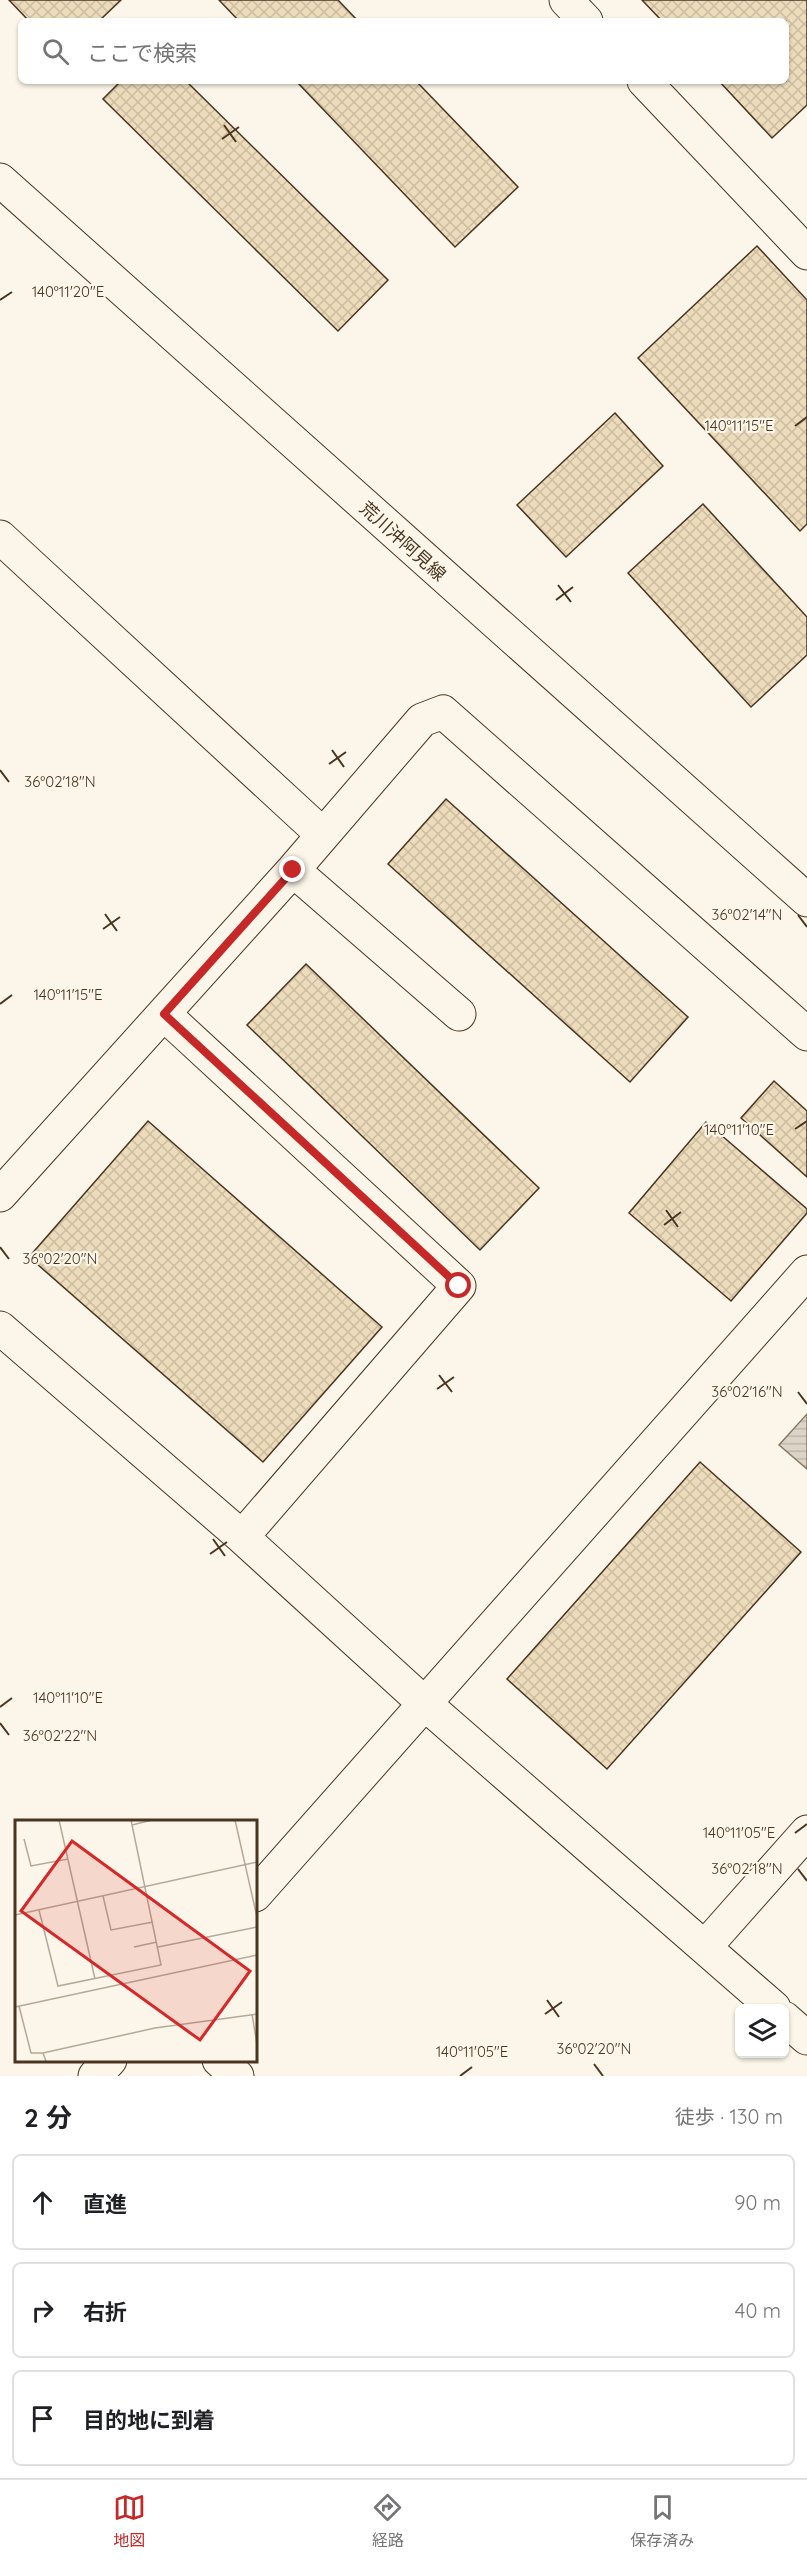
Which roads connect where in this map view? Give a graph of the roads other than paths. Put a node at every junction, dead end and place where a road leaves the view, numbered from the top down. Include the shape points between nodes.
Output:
1 (566, 0) edge
2 (583, 18) edge
3 (647, 84) edge
4 (0, 180) edge
5 (807, 253) edge
6 (0, 537) edge
7 (322, 834) junction
8 (293, 870) junction
9 (807, 900) edge
10 (164, 1014) junction
11 (459, 1014) dead end
12 (807, 1034) edge
13 (0, 1195) edge
14 (807, 1272) edge
15 (0, 1328) edge
16 (242, 1537) junction
17 (424, 1703) junction
18 (807, 1832) edge
19 (256, 1894) edge
20 (705, 1947) junction
21 (769, 2004) edge
22 (789, 2022) edge
23 (807, 2038) edge
24 (109, 2061) edge
25 (220, 2061) edge
26 (95, 2076) edge
27 (237, 2076) edge

1 - 2 main road
3 - 5 main road
4 - 9 main road, 荒川沖阿見線
6 - 7 main road
7 - 8 main road
7 - 12 main road via 422,720 443,712
8 - 10 main road
8 - 11 main road
10 - 13 main road
10 - 16 main road via 459,1286
14 - 17 main road
15 - 16 main road
16 - 17 main road
17 - 19 main road
17 - 20 main road
18 - 20 main road
20 - 21 main road
22 - 23 main road
24 - 26 main road
25 - 27 main road

